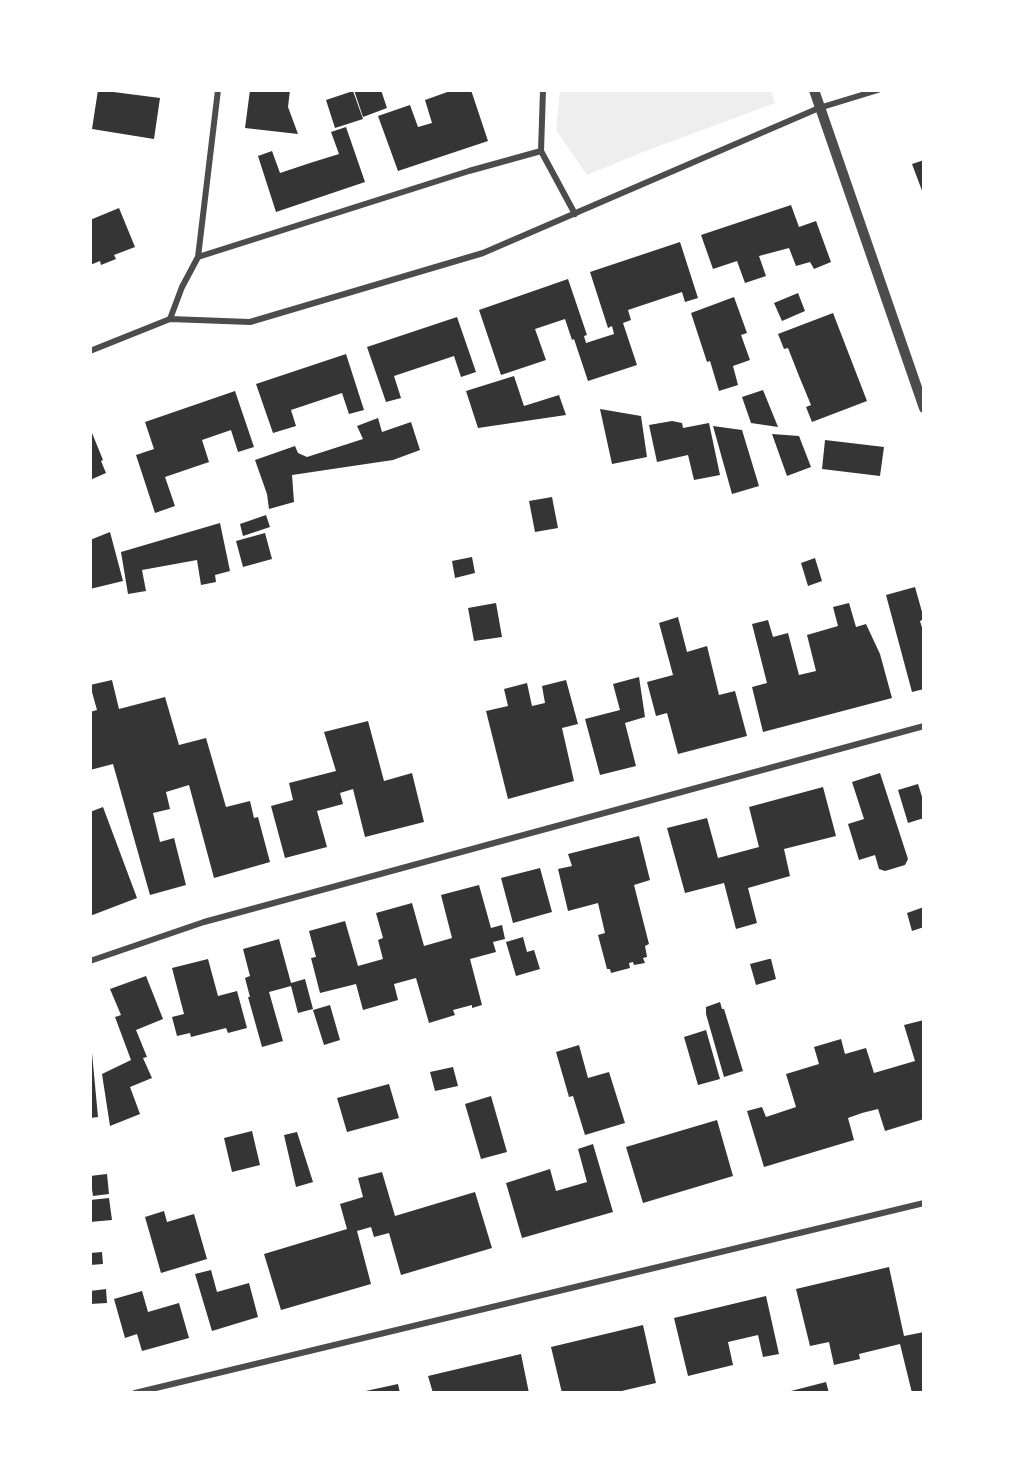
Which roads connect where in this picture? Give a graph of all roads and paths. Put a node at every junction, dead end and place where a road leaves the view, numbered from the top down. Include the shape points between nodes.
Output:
1 (218, 90) edge
2 (543, 90) edge
3 (814, 90) edge
4 (878, 90) edge
5 (819, 108) junction
6 (540, 151) junction
7 (575, 214) junction
8 (198, 257) junction
9 (170, 319) junction
10 (90, 351) edge
11 (924, 408) edge
12 (924, 726) edge
13 (90, 961) edge
14 (924, 1203) edge
15 (135, 1393) edge

1 - 8 street
2 - 6 street
3 - 5 street
4 - 5 street
5 - 7 street
5 - 11 street
6 - 7 street
6 - 8 street
7 - 9 street via 483,253 250,322
8 - 9 street
9 - 10 street
12 - 13 street via 204,922
14 - 15 street

